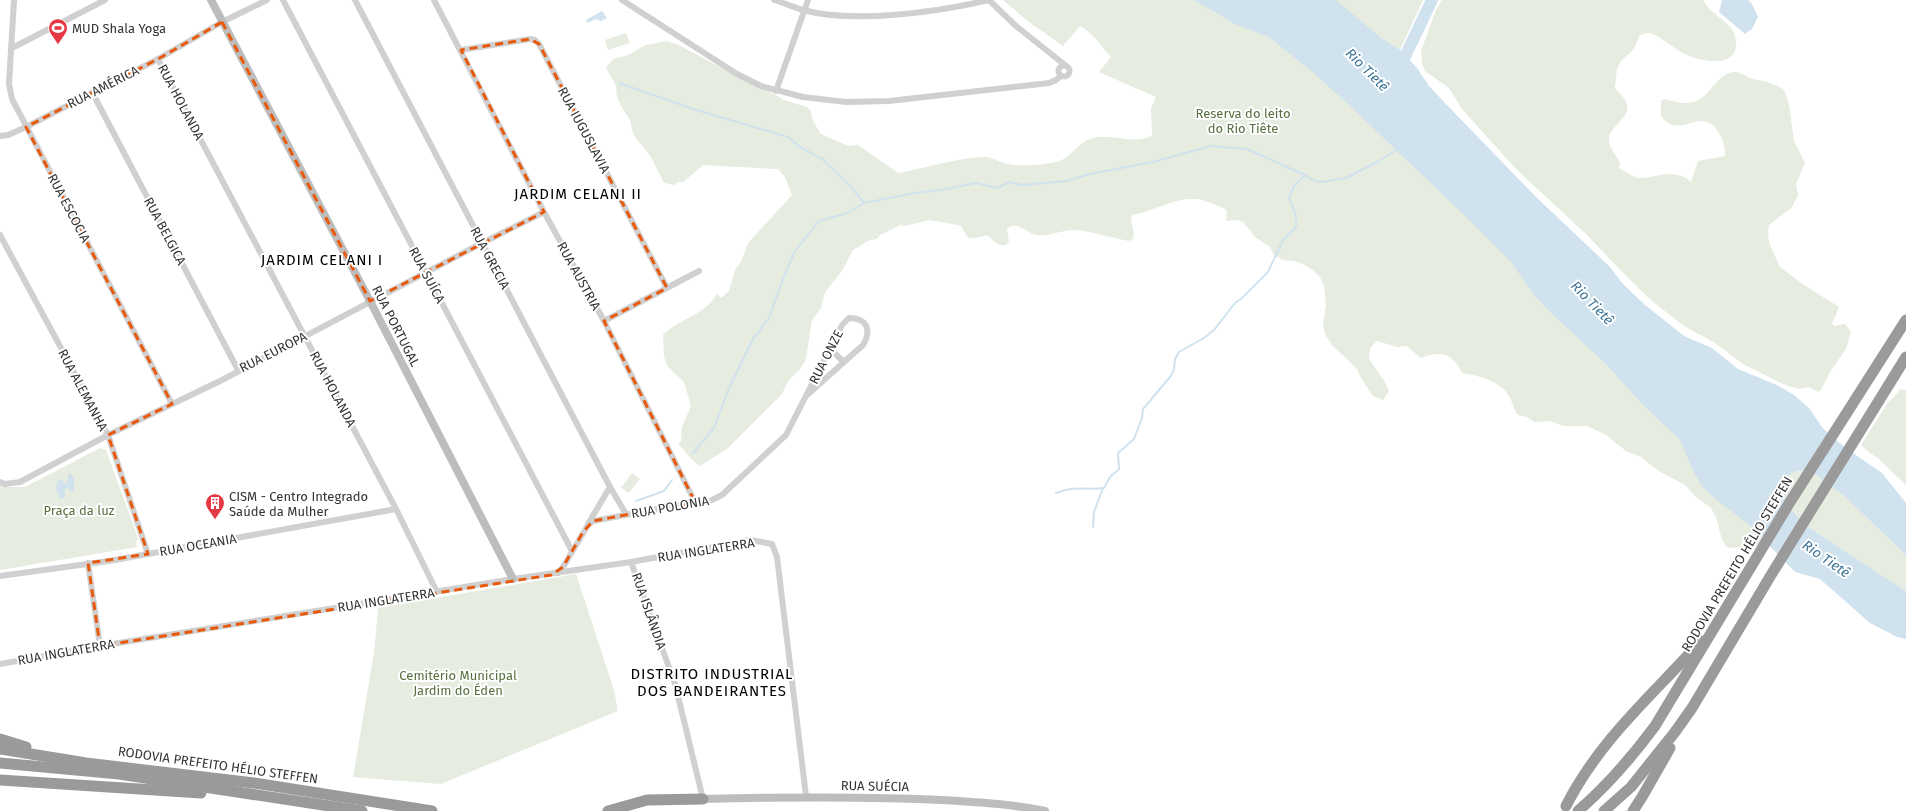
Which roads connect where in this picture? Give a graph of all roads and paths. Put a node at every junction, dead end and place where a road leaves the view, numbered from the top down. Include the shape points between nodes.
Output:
1 (14, 0) edge
2 (105, 0) edge
3 (211, 0) edge
4 (267, 0) edge
5 (283, 0) edge
6 (355, 0) edge
7 (434, 0) edge
8 (622, 0) edge
9 (774, 0) edge
10 (808, 0) edge
11 (989, 0) edge
12 (804, 10) junction
13 (222, 22) junction
14 (12, 48) junction
15 (461, 50) junction
16 (158, 59) junction
17 (776, 91) junction
18 (92, 92) junction
19 (26, 127) junction
20 (0, 136) edge
21 (544, 212) junction
22 (0, 235) edge
23 (482, 242) junction
24 (699, 271) dead end
25 (426, 272) junction
26 (667, 288) junction
27 (370, 301) junction
28 (1906, 320) edge
29 (604, 321) junction
30 (305, 336) junction
31 (830, 349) junction
32 (1906, 357) edge
33 (844, 362) junction
34 (238, 370) junction
35 (806, 396) junction
36 (172, 404) junction
37 (108, 435) junction
38 (786, 435) joint
39 (0, 482) edge
40 (610, 487) junction
41 (695, 502) junction
42 (396, 509) junction
43 (626, 514) junction
44 (588, 525) junction
45 (572, 551) junction
46 (148, 554) junction
47 (631, 562) junction
48 (88, 563) junction
49 (558, 573) junction
50 (0, 576) edge
51 (513, 579) junction
52 (437, 592) junction
53 (1721, 619) junction
54 (100, 646) junction
55 (0, 664) edge
56 (1692, 708) junction
57 (0, 739) edge
58 (0, 750) edge
59 (0, 763) edge
60 (86, 763) junction
61 (1, 780) edge
62 (806, 796) junction
63 (272, 797) junction
64 (704, 799) junction
65 (1566, 806) dead end
66 (362, 811) edge
67 (432, 811) edge
68 (608, 811) edge
69 (1045, 811) edge
70 (1578, 811) edge
71 (1604, 811) edge
72 (1633, 811) edge

1 - 14 street, RUA ESCOCIA
2 - 14 street
3 - 13 street, RUA PORTUGAL
4 - 13 street, RUA AMÉRICA
5 - 25 street, RUA SUÍCA
6 - 23 street, RUA GRECIA
7 - 15 street, RUA AUSTRIA
8 - 17 street via 736,74
9 - 12 street
10 - 12 street
11 - 12 street via 953,9 894,14 843,16
11 - 17 street via 1016,26 1068,67 1070,72 1049,83 889,101 846,102
12 - 17 street
13 - 16 street, RUA AMÉRICA
13 - 27 street, RUA PORTUGAL
14 - 19 street, RUA ESCOCIA via 9,84 15,107
15 - 21 street, RUA AUSTRIA
15 - 26 street, RUA IUGUSLAVIA via 530,39 539,44
16 - 18 street, RUA AMÉRICA
16 - 30 street, RUA HOLANDA
18 - 19 street, RUA AMÉRICA
18 - 34 street, RUA BELGICA
19 - 20 street, RUA AMÉRICA
19 - 36 street, RUA ESCOCIA
21 - 23 street, RUA EUROPA
21 - 29 street, RUA AUSTRIA
22 - 37 street, RUA ALEMANHA
23 - 25 street, RUA EUROPA
23 - 40 street, RUA GRECIA
24 - 26 street
25 - 27 street, RUA EUROPA
25 - 45 street, RUA SUÍCA
26 - 29 street
27 - 30 street, RUA EUROPA
27 - 51 street, RUA PORTUGAL
28 - 53 highway, RODOVIA PREFEITO HÉLIO STEFFEN via 1790,502
29 - 41 street, RUA AUSTRIA
30 - 34 street, RUA EUROPA
30 - 42 street, RUA HOLANDA
31 - 33 street
31 - 33 street, RUA ONZE via 842,325 849,318 863,322 868,329 868,337
31 - 35 street, RUA ONZE
32 - 56 highway via 1757,597
33 - 35 street, RUA ONZE
34 - 36 street, RUA EUROPA
35 - 38 street, RUA ONZE
36 - 37 street, RUA EUROPA
37 - 39 street, RUA EUROPA via 20,482
37 - 46 street, RUA ALEMANHA
38 - 41 street, RUA POLONIA via 722,495 710,501
40 - 43 street, RUA GRECIA
40 - 44 street
41 - 43 street, RUA POLONIA
42 - 46 street, RUA OCEANIA
42 - 52 street, RUA HOLANDA
43 - 44 street, RUA POLONIA
44 - 45 street
45 - 49 street
46 - 48 street, RUA OCEANIA
47 - 49 street, RUA INGLATERRA
47 - 62 street, RUA INGLATERRA via 751,540 772,544 777,557
47 - 64 street, RUA ISLÂNDIA via 674,684
48 - 50 street, RUA OCEANIA
48 - 54 street
49 - 51 street, RUA INGLATERRA
51 - 52 street, RUA INGLATERRA
52 - 54 street, RUA INGLATERRA
53 - 65 highway via 1666,681 1614,732 1591,762
53 - 70 highway, RODOVIA PREFEITO HÉLIO STEFFEN via 1655,726 1629,761
54 - 55 street, RUA INGLATERRA
56 - 71 highway via 1635,782
56 - 72 highway
57 - 60 highway
58 - 60 highway, RODOVIA PREFEITO HÉLIO STEFFEN
59 - 63 highway, RODOVIA PREFEITO HÉLIO STEFFEN via 119,774
60 - 67 highway, RODOVIA PREFEITO HÉLIO STEFFEN via 254,783
61 - 63 highway
62 - 64 street, RUA SUÉCIA
62 - 69 street, RUA SUÉCIA via 947,801
63 - 66 highway, RODOVIA PREFEITO HÉLIO STEFFEN
64 - 68 highway via 648,800

